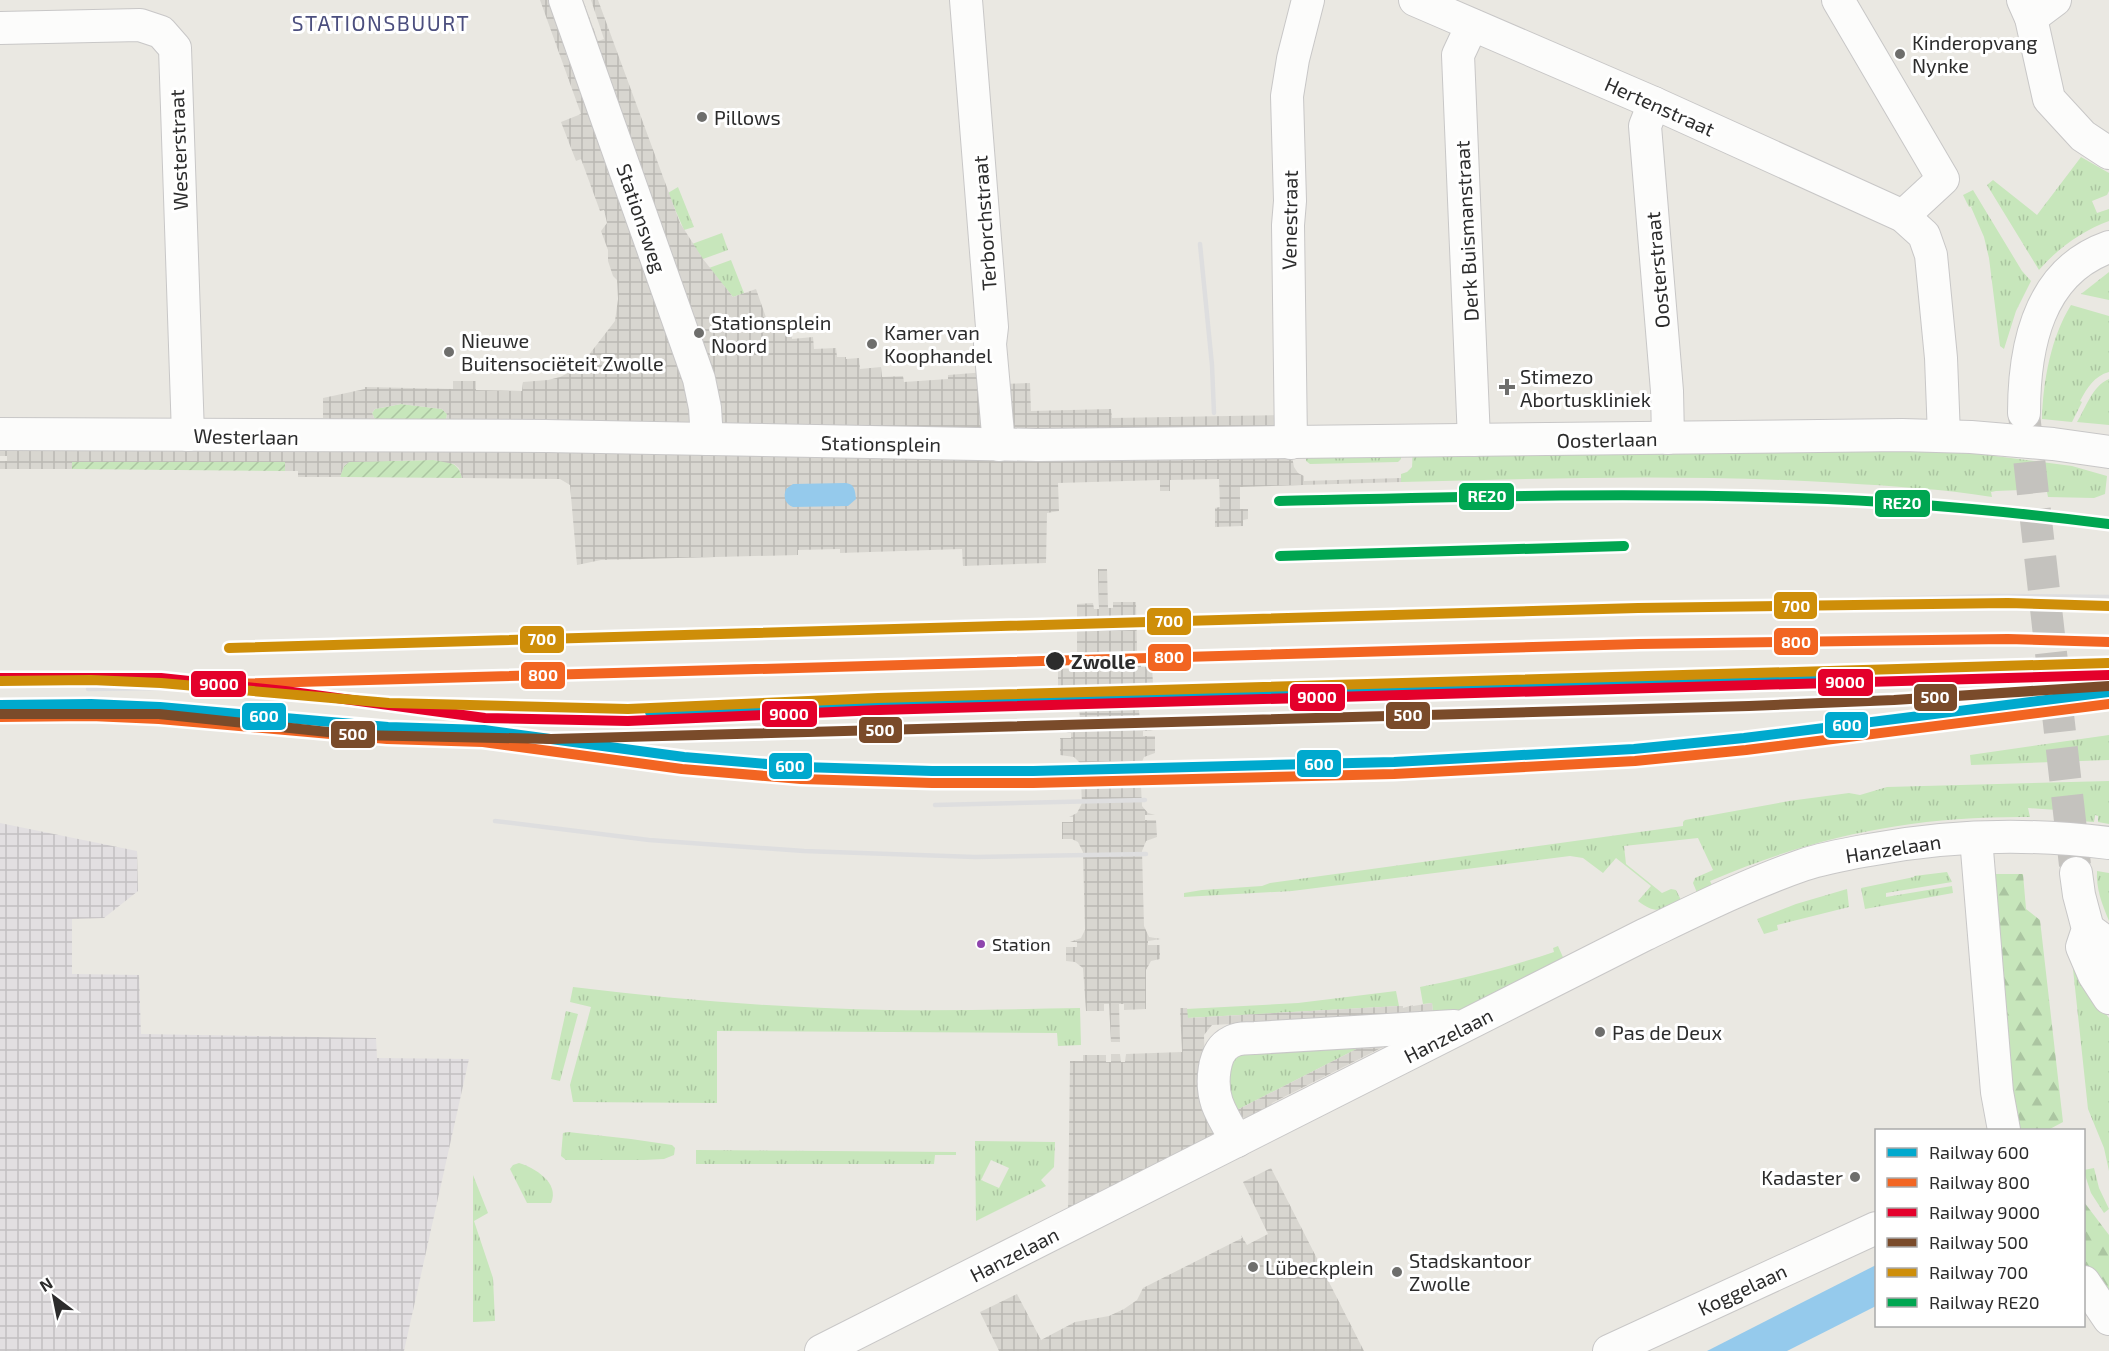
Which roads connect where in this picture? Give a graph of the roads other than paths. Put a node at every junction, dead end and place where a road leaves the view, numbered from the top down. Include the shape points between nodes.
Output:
1 (565, 0) edge
2 (966, 0) edge
3 (1308, 0) edge
4 (1415, 0) edge
5 (1838, 0) edge
6 (2036, 6) edge
7 (1472, 25) junction
8 (0, 28) edge
9 (1654, 103) junction
10 (2109, 153) edge
11 (1903, 216) junction
12 (2109, 247) edge
13 (2024, 413) tunnel mouth
14 (0, 434) edge
15 (188, 435) junction
16 (492, 436) joint
17 (1944, 436) junction
18 (1668, 438) junction
19 (707, 439) junction
20 (1474, 440) junction
21 (1281, 443) junction
22 (999, 445) junction
23 (2109, 452) edge
24 (1976, 838) junction
25 (2109, 843) edge
26 (2076, 873) tunnel mouth
27 (2088, 929) junction
28 (2109, 953) edge
29 (2109, 998) edge
30 (1467, 1025) junction
31 (2004, 1129) edge
32 (1237, 1141) junction
33 (1875, 1229) edge
34 (2085, 1283) edge
35 (2109, 1319) edge
36 (1652, 1342) edge
37 (820, 1351) edge
38 (1609, 1351) edge

1 - 19 street, Stationsweg via 695,368 705,408
2 - 22 street, Terborchstraat
3 - 21 street, Venestraat via 1287,96 1290,201
4 - 7 street, Hertenstraat
5 - 11 street via 1943,179
6 - 10 street via 2049,99 2083,136
7 - 9 street, Hertenstraat
7 - 20 street, Derk Buismanstraat via 1458,55
8 - 15 street, Westerstraat via 140,25 160,32 175,48
9 - 11 street, Hertenstraat
9 - 18 street, Oosterstraat via 1645,126
11 - 17 street, Hertenstraat via 1924,235 1931,255
12 - 13 street via 2071,271 2042,307 2028,353
14 - 15 street, Westerlaan
15 - 16 street, Westerlaan
16 - 19 street, Stationsplein
17 - 18 street, Oosterlaan
17 - 23 street, Oosterlaan
18 - 20 street, Oosterlaan
19 - 22 street, Stationsplein
20 - 21 street, Oosterlaan
21 - 22 street, Stationsplein
24 - 25 street, Hanzelaan via 2029,836
24 - 30 street, Hanzelaan via 1929,840 1804,865 1742,888
24 - 31 street via 1997,1092
26 - 27 street
27 - 28 street via 2103,940
27 - 29 street via 2082,947
30 - 32 street, Hanzelaan
30 - 32 street via 1232,1041 1221,1050 1216,1063 1215,1093
32 - 37 street, Hanzelaan
33 - 36 street, Koggelaan
34 - 35 street
36 - 38 street, Koggelaan

